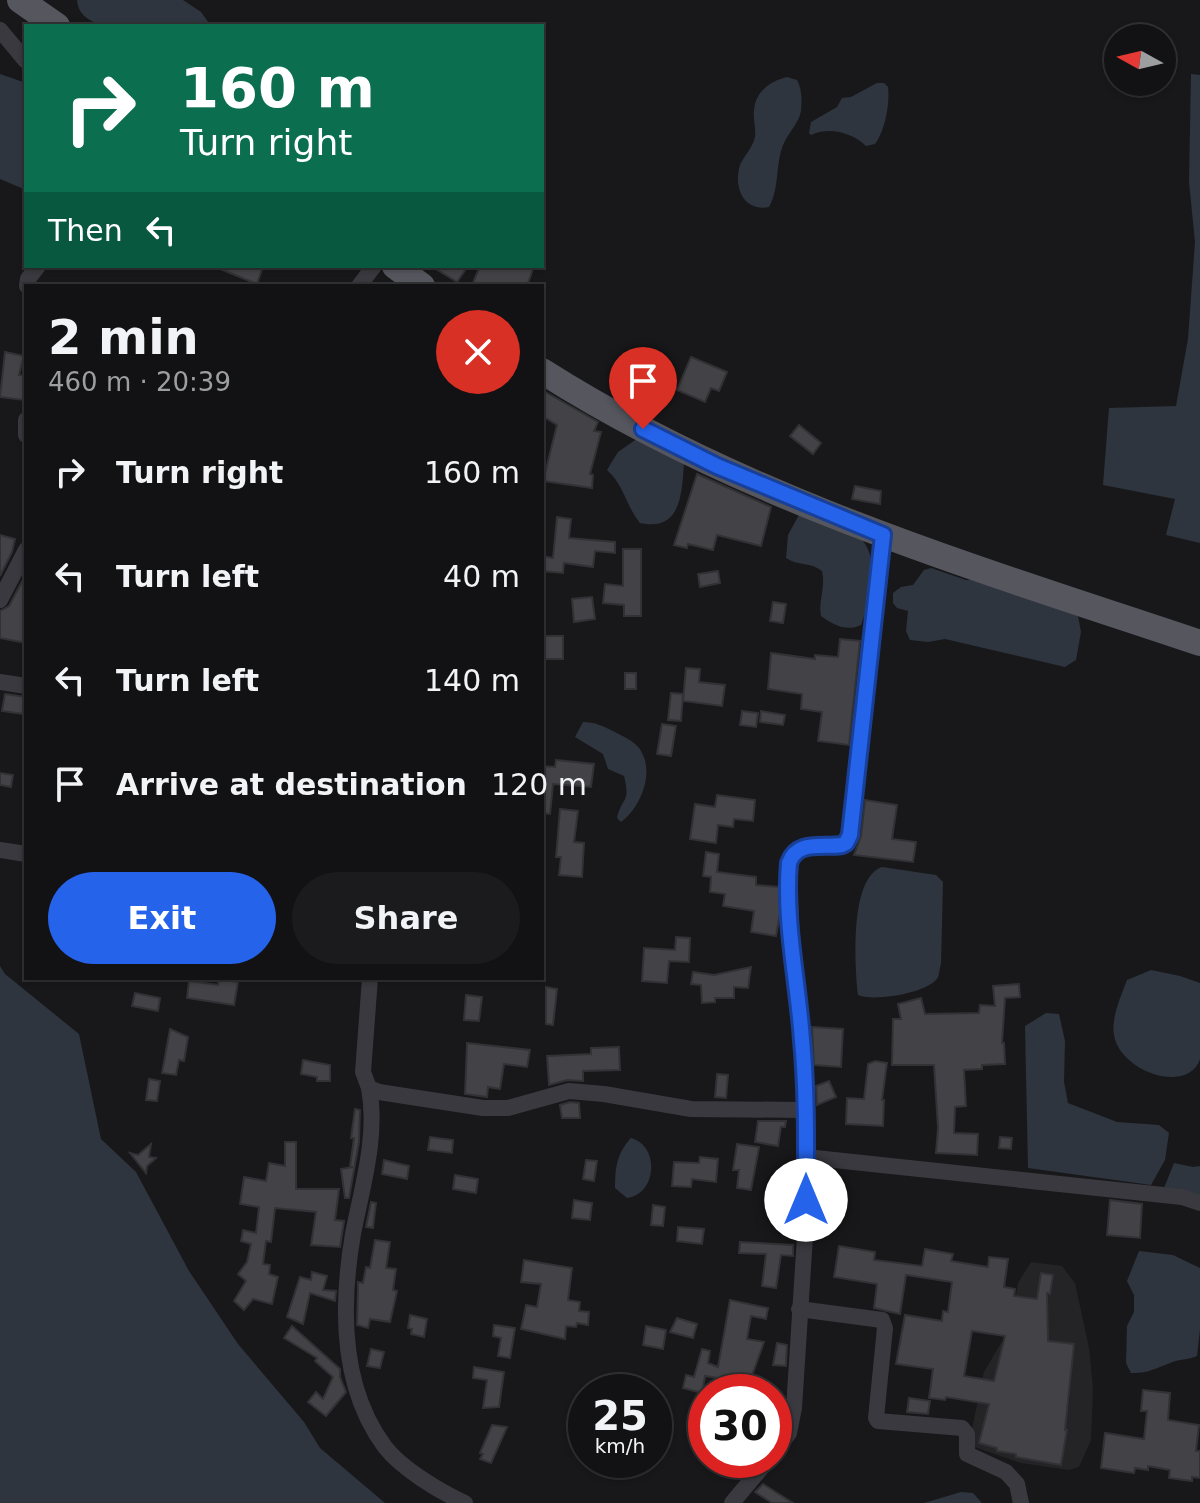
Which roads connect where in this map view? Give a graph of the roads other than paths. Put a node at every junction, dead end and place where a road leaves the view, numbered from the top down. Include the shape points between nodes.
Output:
1 (20, 0) edge
2 (54, 24) edge
3 (0, 30) edge
4 (24, 60) edge
5 (398, 268) edge
6 (419, 284) edge
7 (544, 372) edge
8 (883, 535) junction
9 (24, 554) edge
10 (0, 600) edge
11 (1200, 643) edge
12 (0, 682) edge
13 (24, 686) edge
14 (0, 850) edge
15 (24, 854) edge
16 (370, 980) edge
17 (369, 1088) junction
18 (806, 1110) junction
19 (806, 1157) junction
20 (1200, 1203) edge
21 (799, 1309) junction
22 (792, 1418) edge
23 (753, 1478) edge
24 (465, 1503) edge
25 (732, 1503) edge
26 (1021, 1503) edge

1 - 2 main road
3 - 4 street
5 - 6 main road
7 - 8 main road via 594,404 717,466
8 - 11 main road
8 - 18 street via 850,835 842,845 799,848 789,863
9 - 10 street
12 - 13 street
14 - 15 street
16 - 17 street via 363,1072
17 - 18 street via 483,1108 508,1108 569,1091 691,1109
17 - 24 street via 371,1130 347,1277 349,1360 369,1421 386,1449
18 - 19 street
19 - 20 street
19 - 21 street
21 - 22 street
21 - 26 street via 882,1320 878,1421 962,1428 967,1454 1006,1472 1017,1484
23 - 25 street

